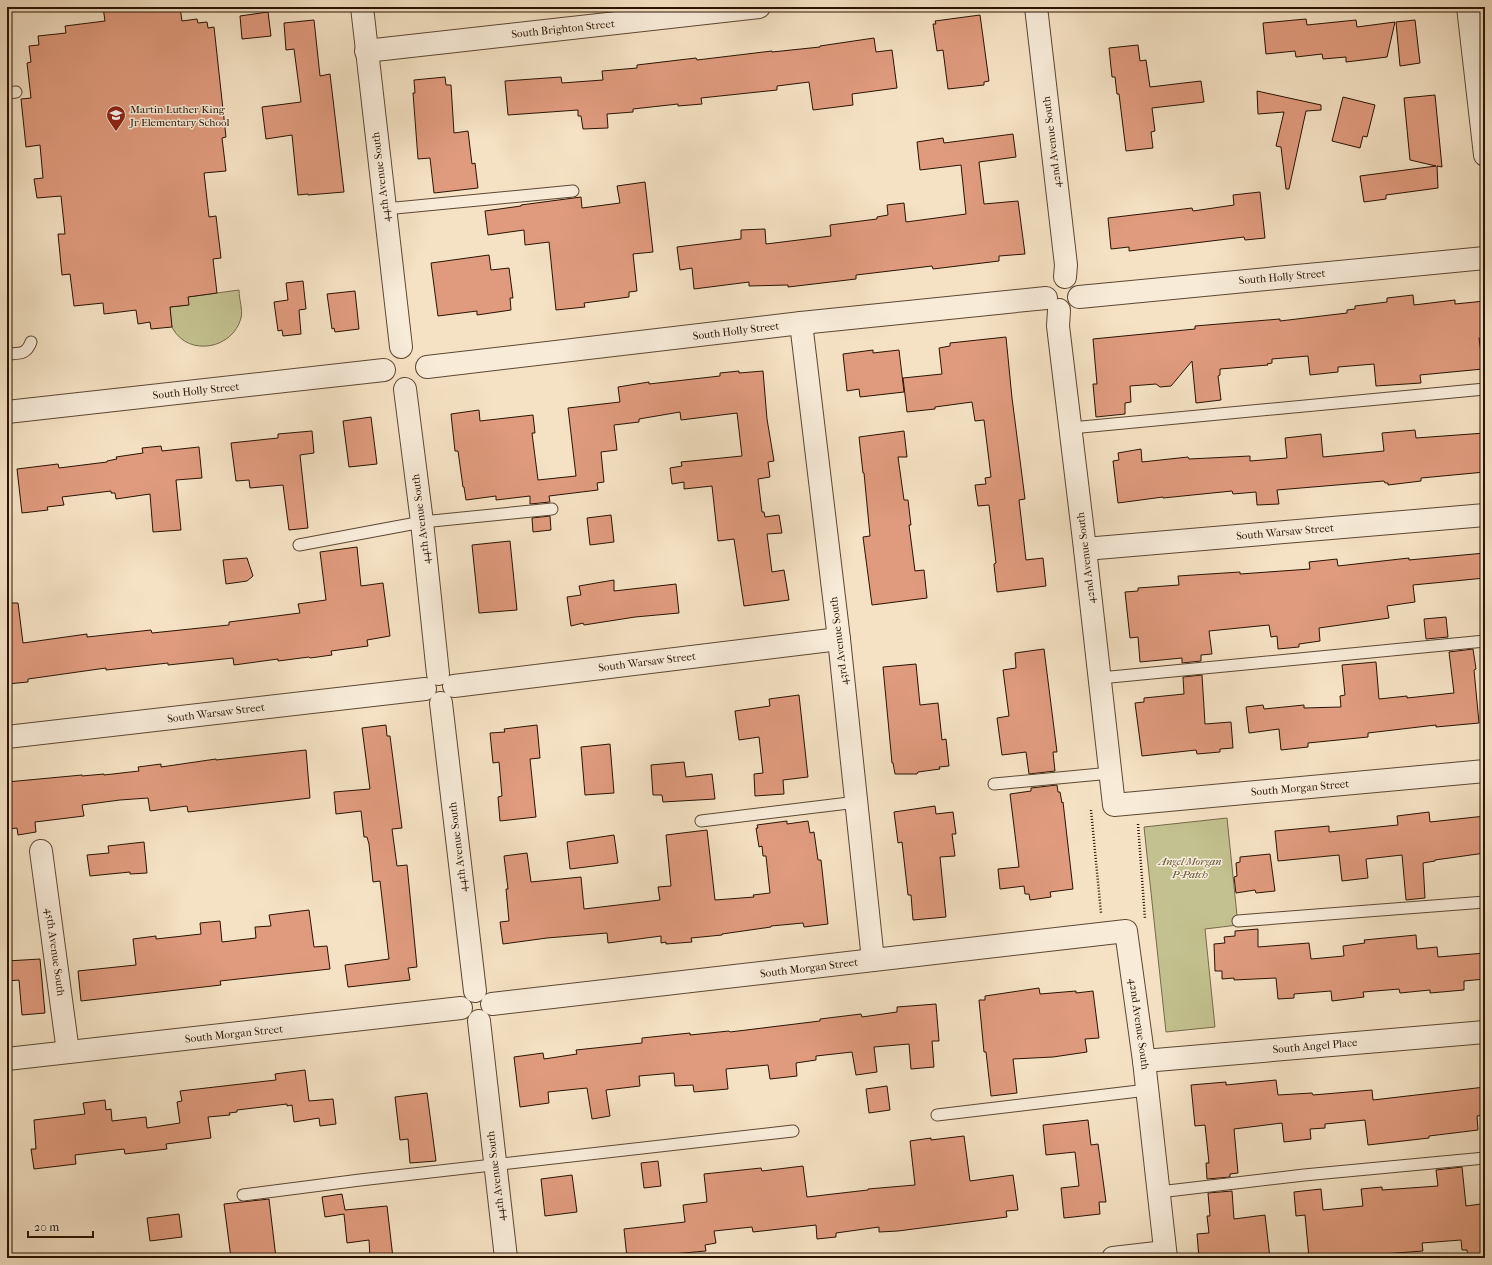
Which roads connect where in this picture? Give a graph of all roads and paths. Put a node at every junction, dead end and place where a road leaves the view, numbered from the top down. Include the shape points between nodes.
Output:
1 (362, 7) edge
2 (759, 7) edge
3 (1036, 7) edge
4 (1468, 7) edge
5 (366, 50) junction
6 (1485, 155) edge
7 (573, 191) dead end
8 (385, 209) junction
9 (1485, 258) edge
10 (1065, 277) junction
11 (1079, 297) junction
12 (1053, 304) junction
13 (801, 323) junction
14 (31, 342) dead end
15 (401, 347) junction
16 (7, 354) edge
17 (427, 367) junction
18 (384, 370) junction
19 (405, 389) junction
20 (1485, 389) edge
21 (7, 412) edge
22 (1071, 428) junction
23 (552, 509) dead end
24 (1485, 515) edge
25 (422, 522) junction
26 (299, 545) dead end
27 (1085, 549) junction
28 (839, 639) junction
29 (1485, 641) edge
30 (1100, 678) junction
31 (440, 688) junction
32 (7, 737) edge
33 (1485, 771) edge
34 (1111, 773) junction
35 (1088, 775) junction
36 (994, 784) dead end
37 (857, 802) junction
38 (1136, 804) junction
39 (1114, 805) joint
40 (701, 821) dead end
41 (41, 851) dead end
42 (1485, 902) edge
43 (1238, 921) dead end
44 (1126, 931) junction
45 (1102, 933) junction
46 (873, 960) junction
47 (475, 991) junction
48 (461, 1008) junction
49 (486, 1013) junction
50 (1485, 1032) edge
51 (68, 1052) junction
52 (7, 1059) edge
53 (1144, 1061) junction
54 (1147, 1090) junction
55 (937, 1114) dead end
56 (793, 1132) dead end
57 (1485, 1158) edge
58 (495, 1165) junction
59 (1159, 1192) junction
60 (243, 1195) dead end
61 (1166, 1255) edge
62 (506, 1258) edge
63 (1113, 1258) edge

1 - 5 street, 44th Avenue South
2 - 5 street, South Brighton Street
3 - 10 street, 42nd Avenue South via 1066,265
4 - 6 street
5 - 8 street, 44th Avenue South
7 - 8 lane
8 - 15 street, 44th Avenue South
9 - 11 street, South Holly Street
10 - 11 street via 1077,286
10 - 12 street via 1054,279 1046,289
11 - 12 street via 1071,309 1064,311
12 - 13 street, South Holly Street
12 - 22 street, 42nd Avenue South
13 - 17 street, South Holly Street
13 - 28 street, 43rd Avenue South
14 - 16 lane via 25,352
15 - 17 street via 414,348 420,352
15 - 18 street via 389,354 385,360
17 - 19 street via 421,382 415,387
18 - 19 street via 388,381
18 - 21 street, South Holly Street
19 - 25 street, 44th Avenue South
20 - 22 lane
22 - 27 street, 42nd Avenue South
23 - 25 lane
24 - 27 street, South Warsaw Street
25 - 26 lane
25 - 31 street, 44th Avenue South
27 - 30 street, 42nd Avenue South
28 - 31 street, South Warsaw Street
28 - 37 street, 43rd Avenue South
29 - 30 lane
30 - 34 street, 42nd Avenue South
31 - 32 street, South Warsaw Street
31 - 47 street, 44th Avenue South
33 - 38 street, South Morgan Street
34 - 35 lane
34 - 39 street, 42nd Avenue South
35 - 36 lane
35 - 45 path
37 - 40 lane
37 - 46 street, 43rd Avenue South
38 - 39 street, South Morgan Street
38 - 44 path via 1146,924
41 - 51 street, 45th Avenue South
42 - 43 lane
44 - 45 street, South Morgan Street
44 - 53 street, 42nd Avenue South
45 - 46 street, South Morgan Street
46 - 49 street, South Morgan Street
47 - 48 street via 464,996
47 - 49 street via 487,994 490,998
48 - 49 street via 465,1016 474,1022
48 - 51 street, South Morgan Street
49 - 58 street, 44th Avenue South
50 - 53 street, South Angel Place
51 - 52 street, South Morgan Street
53 - 54 street, 42nd Avenue South
54 - 55 lane
54 - 59 street, 42nd Avenue South
56 - 58 lane
57 - 59 lane
58 - 60 lane
58 - 62 street, 44th Avenue South
59 - 61 street, 42nd Avenue South
61 - 63 street

